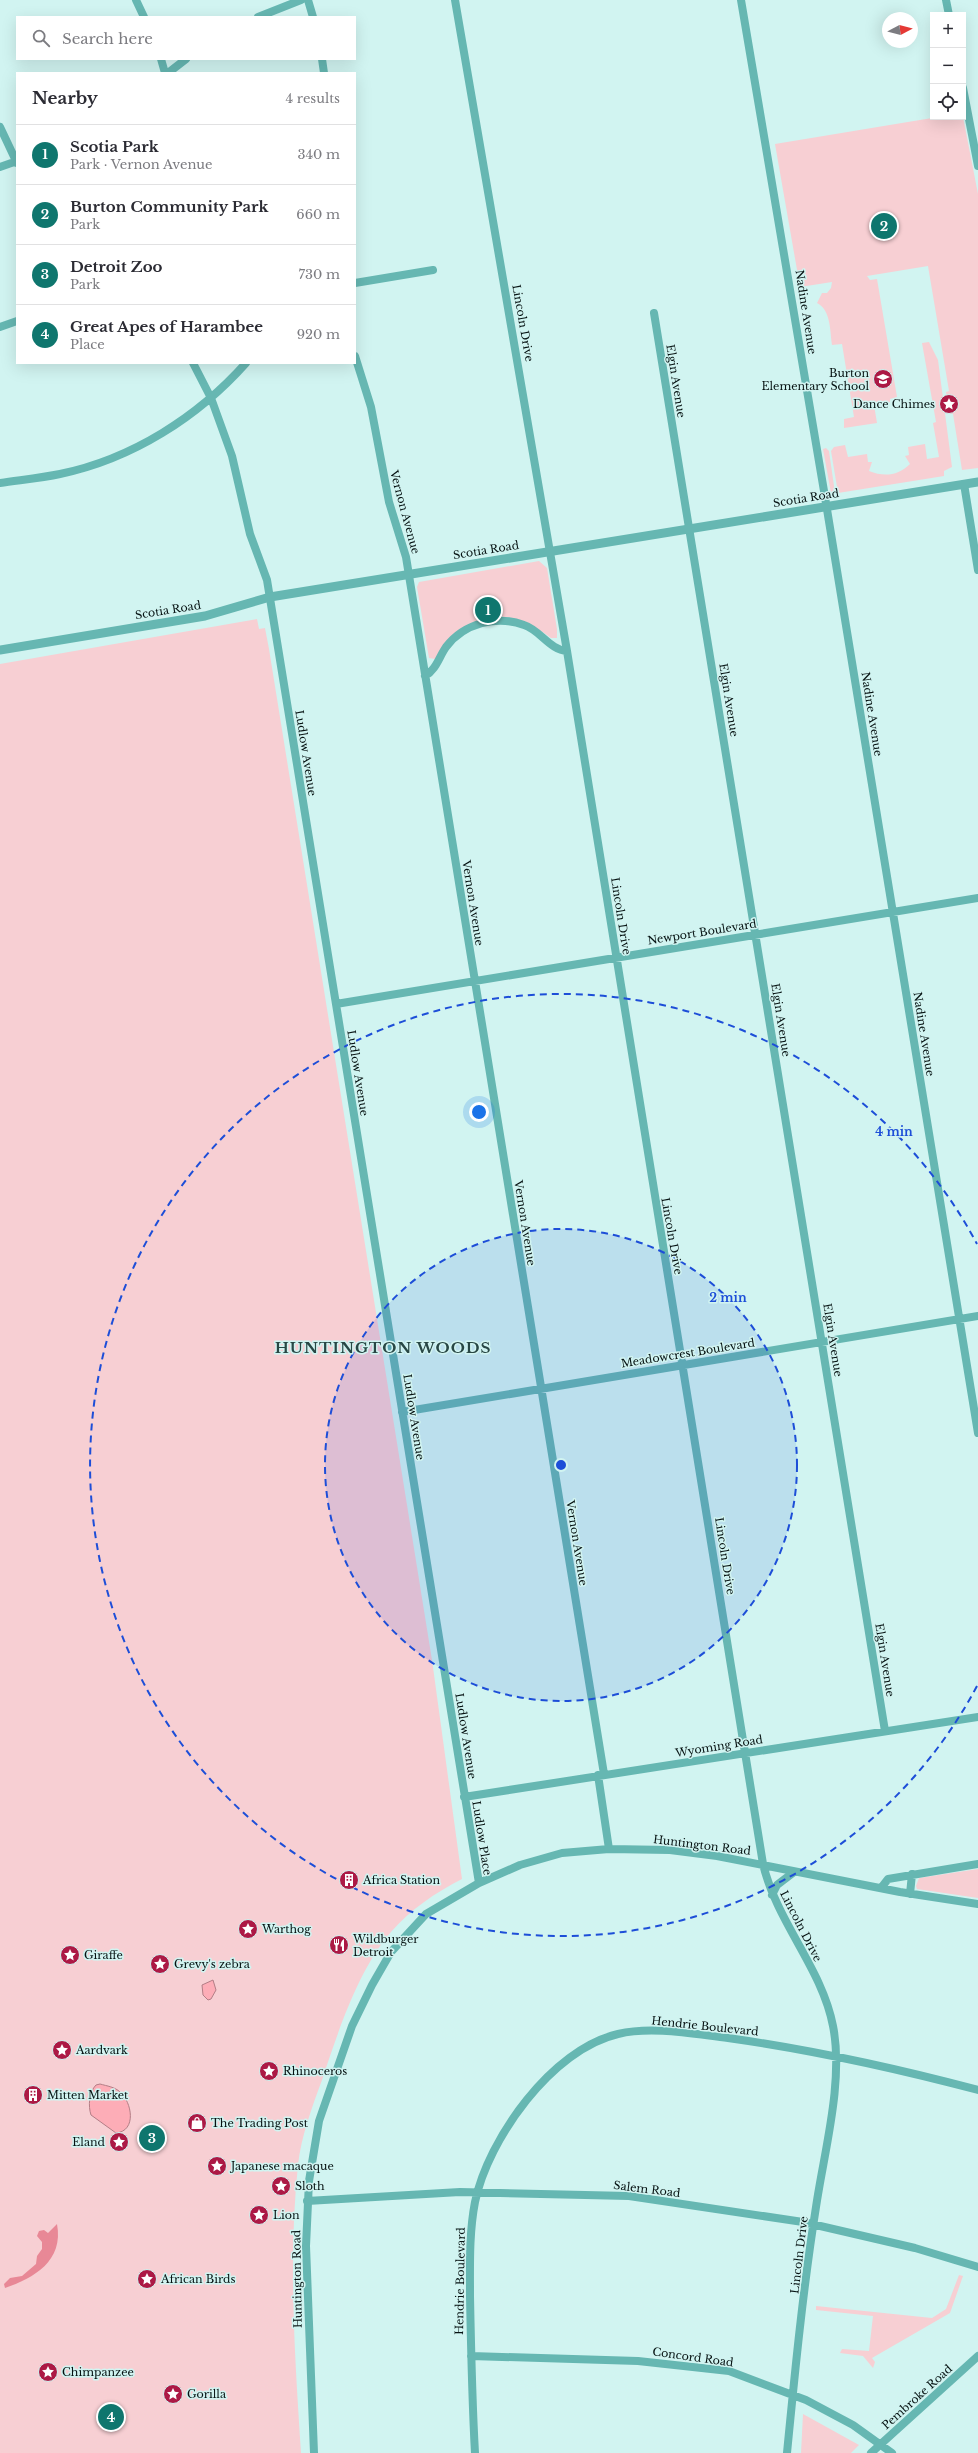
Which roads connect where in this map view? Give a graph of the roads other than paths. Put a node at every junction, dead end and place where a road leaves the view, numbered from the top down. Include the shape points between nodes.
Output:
1 (136, 0) edge
2 (301, 0) edge
3 (308, 0) edge
4 (455, 0) edge
5 (740, 0) edge
6 (946, 0) edge
7 (948, 12) edge
8 (144, 16) edge
9 (261, 16) edge
10 (313, 16) edge
11 (161, 60) edge
12 (185, 60) edge
13 (322, 60) edge
14 (167, 72) edge
15 (168, 72) edge
16 (324, 72) edge
17 (966, 104) edge
18 (0, 127) edge
19 (16, 160) edge
20 (16, 162) edge
21 (978, 166) edge
22 (0, 167) edge
23 (433, 270) dead end
24 (356, 283) edge
25 (654, 313) dead end
26 (16, 321) edge
27 (0, 327) edge
28 (356, 359) edge
29 (194, 364) edge
30 (245, 364) edge
31 (211, 398) junction
32 (978, 482) edge
33 (0, 483) edge
34 (964, 484) junction
35 (827, 507) junction
36 (689, 529) junction
37 (551, 552) junction
38 (978, 570) edge
39 (409, 575) junction
40 (270, 596) junction
41 (0, 650) edge
42 (567, 651) junction
43 (425, 676) junction
44 (978, 898) edge
45 (894, 912) junction
46 (756, 934) junction
47 (617, 958) junction
48 (475, 982) junction
49 (336, 1004) junction
50 (978, 1316) edge
51 (959, 1320) junction
52 (822, 1342) junction
53 (682, 1365) junction
54 (541, 1388) junction
55 (402, 1412) junction
56 (978, 1433) edge
57 (978, 1717) edge
58 (885, 1731) junction
59 (746, 1753) junction
60 (601, 1775) junction
61 (464, 1797) junction
62 (609, 1850) junction
63 (763, 1864) junction
64 (978, 1864) edge
65 (794, 1872) junction
66 (912, 1874) junction
67 (479, 1883) junction
68 (882, 1888) junction
69 (910, 1894) junction
70 (772, 1896) junction
71 (978, 1904) edge
72 (836, 2055) junction
73 (978, 2090) edge
74 (478, 2192) junction
75 (307, 2201) junction
76 (814, 2224) junction
77 (978, 2267) edge
78 (471, 2356) junction
79 (978, 2356) edge
80 (793, 2394) junction
81 (881, 2445) junction
82 (314, 2453) edge
83 (475, 2453) edge
84 (787, 2453) edge
85 (871, 2453) edge
86 (892, 2453) edge

1 - 8 street
2 - 9 street
3 - 10 street
4 - 37 street, Lincoln Drive
5 - 35 street, Nadine Avenue
6 - 7 street
11 - 14 street
12 - 15 street
13 - 16 street
17 - 21 street
18 - 19 street
20 - 22 street
23 - 24 street
25 - 36 street, Elgin Avenue
26 - 27 street
28 - 39 street, Vernon Avenue via 370,407 389,502
29 - 31 street, Ludlow Avenue
30 - 31 street
31 - 33 street via 156,437 118,456 60,474
31 - 40 street, Ludlow Avenue via 232,456 250,534 267,580
32 - 34 street, Scotia Road
34 - 35 street, Scotia Road
34 - 38 street
35 - 36 street, Scotia Road
35 - 45 street, Nadine Avenue
36 - 37 street, Scotia Road
36 - 46 street, Elgin Avenue
37 - 39 street, Scotia Road
37 - 42 street, Lincoln Drive
39 - 40 street, Scotia Road
39 - 43 street, Vernon Avenue
40 - 41 street, Scotia Road via 205,616
40 - 49 street, Ludlow Avenue
42 - 43 street via 560,651 538,632 526,626 510,621 490,621 456,636 431,672
42 - 47 street, Lincoln Drive
43 - 48 street, Vernon Avenue
44 - 45 street, Newport Boulevard
45 - 46 street, Newport Boulevard
45 - 51 street, Nadine Avenue
46 - 47 street, Newport Boulevard
46 - 52 street, Elgin Avenue
47 - 48 street, Newport Boulevard
47 - 53 street, Lincoln Drive
48 - 49 street, Newport Boulevard
48 - 54 street, Vernon Avenue
49 - 55 street, Ludlow Avenue
50 - 51 street, Meadowcrest Boulevard
51 - 52 street, Meadowcrest Boulevard
51 - 56 street, Nadine Avenue
52 - 53 street, Meadowcrest Boulevard
52 - 58 street, Elgin Avenue
53 - 54 street, Meadowcrest Boulevard
53 - 59 street, Lincoln Drive
54 - 55 street, Meadowcrest Boulevard
54 - 60 street, Vernon Avenue
55 - 61 street, Ludlow Avenue
57 - 58 street, Wyoming Road
58 - 59 street, Wyoming Road
59 - 60 street, Wyoming Road
59 - 63 street, Lincoln Drive
60 - 61 street, Wyoming Road
60 - 62 street, Vernon Avenue
61 - 67 street, Ludlow Place
62 - 63 street, Huntington Road via 670,1850
62 - 67 street, Huntington Road via 541,1858
63 - 65 street, Huntington Road
63 - 70 street, Lincoln Drive
64 - 66 street
65 - 68 street, Huntington Road
65 - 70 street via 777,1884
66 - 68 street via 888,1879
66 - 69 street
67 - 75 street, Huntington Road via 444,1902 417,1922 391,1952 372,1985 352,2026 319,2121 311,2160
68 - 69 street, Huntington Road
69 - 71 street, Huntington Road
70 - 72 street, Lincoln Drive via 827,2004
72 - 73 street, Hendrie Boulevard
72 - 74 street, Hendrie Boulevard via 703,2035 648,2031 608,2037 584,2047 565,2060 547,2075 531,2094 502,2138
72 - 76 street, Lincoln Drive via 836,2071
74 - 75 street, Salem Road
74 - 76 street, Salem Road via 630,2196
74 - 78 street, Hendrie Boulevard via 471,2229 470,2252
75 - 82 street, Huntington Road via 307,2293
76 - 77 street, Salem Road via 915,2248
76 - 80 street, Lincoln Drive
78 - 80 street, Concord Road via 638,2361 715,2369
78 - 83 street, Hendrie Boulevard
79 - 81 street, Pembroke Road
80 - 81 street, Concord Road via 837,2416
80 - 84 street, Lincoln Drive
81 - 85 street, Pembroke Road
81 - 86 street, Concord Road

